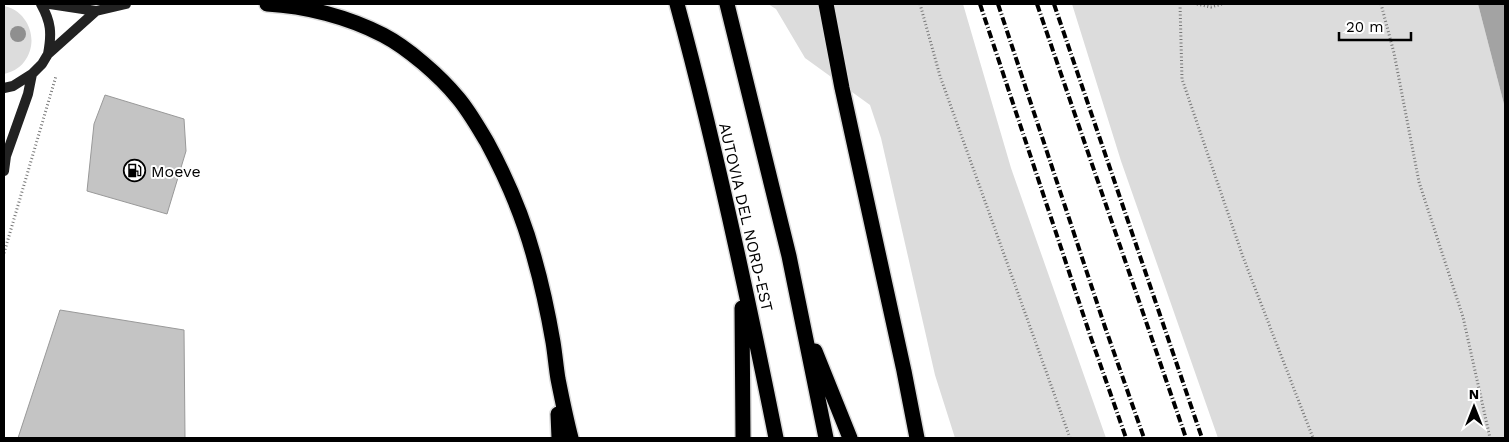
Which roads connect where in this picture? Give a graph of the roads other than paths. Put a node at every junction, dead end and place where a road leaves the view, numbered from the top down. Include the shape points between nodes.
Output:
1 (40, 4) edge
2 (50, 4) edge
3 (126, 4) edge
4 (267, 4) edge
5 (677, 4) edge
6 (728, 4) edge
7 (826, 4) edge
8 (96, 11) junction
9 (48, 54) junction
10 (32, 74) junction
11 (4, 88) edge
12 (5, 151) edge
13 (4, 171) edge
14 (742, 274) junction
15 (801, 316) junction
16 (558, 378) junction
17 (912, 410) junction
18 (559, 438) edge
19 (570, 438) edge
20 (743, 438) edge
21 (776, 438) edge
22 (826, 438) edge
23 (850, 438) edge
24 (917, 438) edge
25 (921, 438) edge

1 - 9 main road via 50,27
2 - 8 main road
3 - 8 main road
4 - 16 highway via 307,8 384,35 435,74 459,99 498,162 525,224 545,301
5 - 14 highway, AUTOVIA DEL NORD-EST
6 - 15 highway, AUTOVIA DEL NORD-EST
7 - 17 highway
8 - 9 main road
9 - 10 main road
10 - 11 main road
10 - 12 main road via 28,94
12 - 13 main road
14 - 20 highway
14 - 21 highway, AUTOVIA DEL NORD-EST
15 - 22 highway, AUTOVIA DEL NORD-EST
15 - 23 highway
16 - 18 highway
16 - 19 highway
17 - 24 highway
17 - 25 highway

